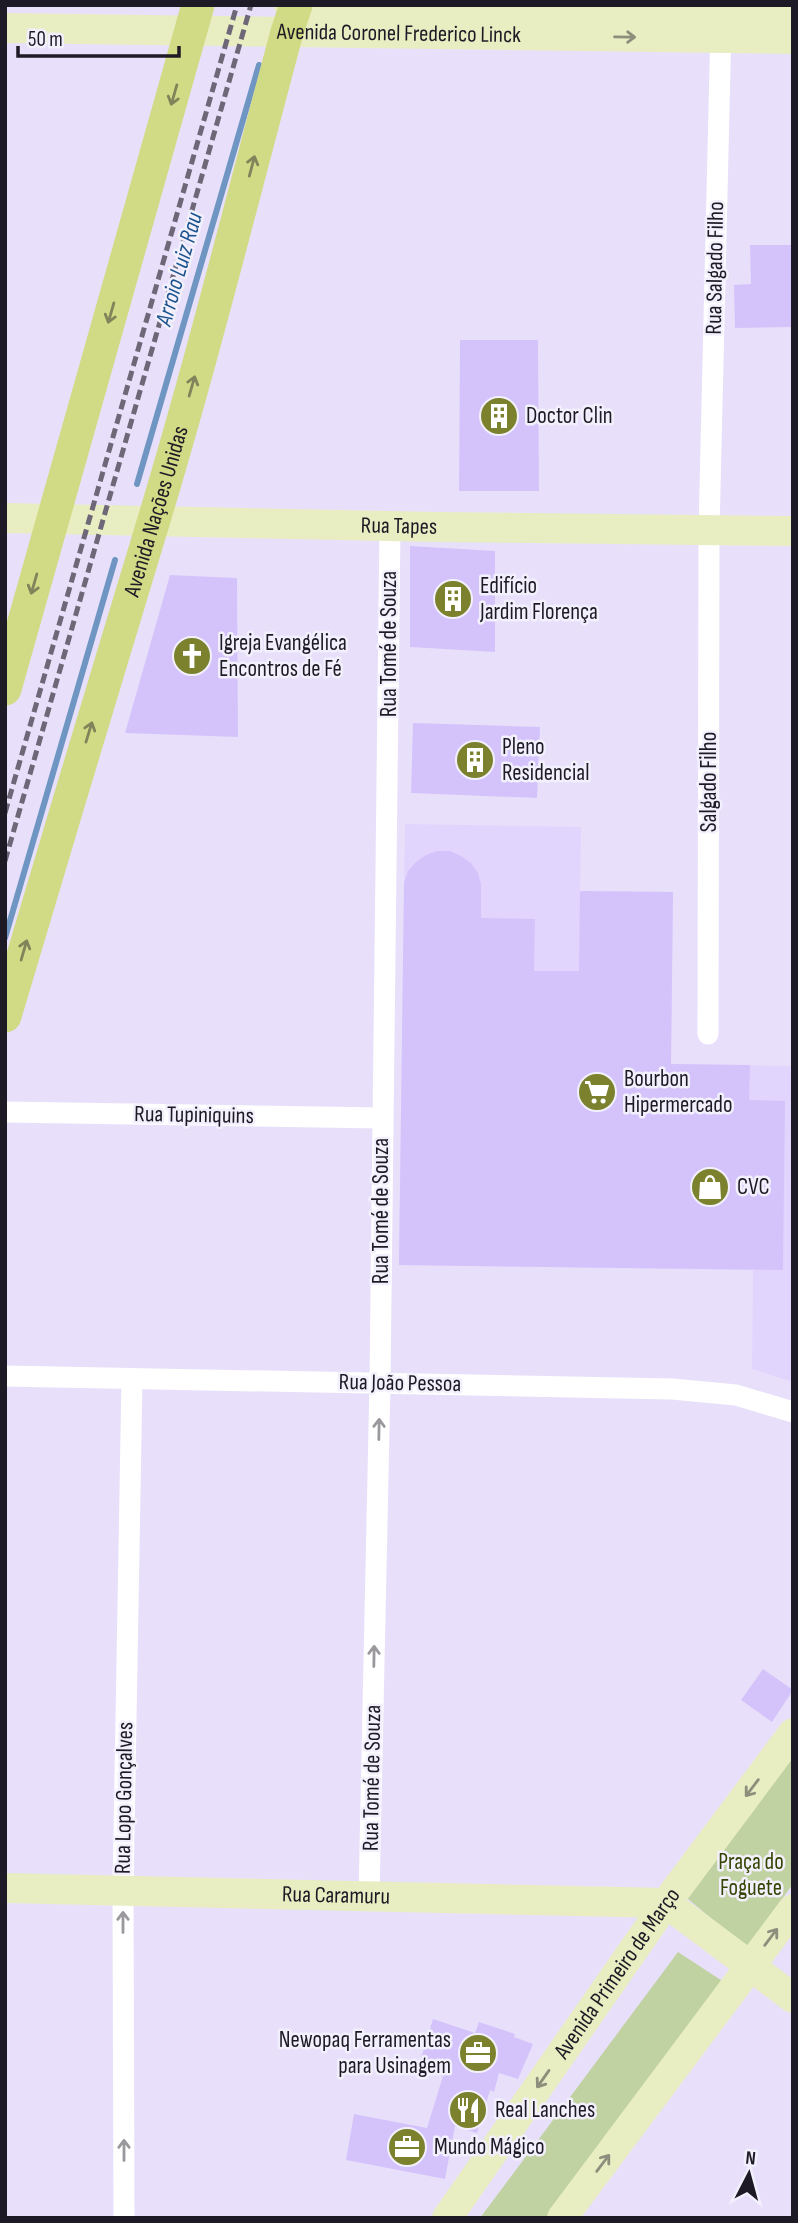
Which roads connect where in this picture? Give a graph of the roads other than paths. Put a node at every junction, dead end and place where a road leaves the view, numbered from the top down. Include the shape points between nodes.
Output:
1 (292, 12) edge
2 (793, 12) edge
3 (195, 17) edge
4 (721, 18) edge
5 (5, 27) edge
6 (793, 39) edge
7 (5, 518) edge
8 (53, 518) junction
9 (154, 522) junction
10 (390, 525) junction
11 (793, 530) edge
12 (709, 531) junction
13 (5, 689) edge
14 (5, 1016) edge
15 (708, 1034) dead end
16 (5, 1112) edge
17 (382, 1118) junction
18 (5, 1376) edge
19 (132, 1379) junction
20 (380, 1382) junction
21 (793, 1412) edge
22 (793, 1733) edge
23 (5, 1888) edge
24 (123, 1890) junction
25 (369, 1896) junction
26 (666, 1903) junction
27 (793, 1909) edge
28 (750, 1966) junction
29 (793, 1998) edge
30 (124, 2218) edge
31 (447, 2218) edge
32 (562, 2218) edge

1 - 3 main road, Avenida Coronel Frederico Linck
1 - 4 main road, Avenida Coronel Frederico Linck via 573,23
9 -> 1 main road, Avenida Nações Unidas
2 - 4 main road, Avenida Coronel Frederico Linck
3 - 5 main road, Avenida Coronel Frederico Linck
3 -> 8 main road
4 - 6 main road, Avenida Coronel Frederico Linck
4 - 12 street, Rua Salgado Filho
7 - 8 main road, Rua Tapes
8 - 9 main road, Rua Tapes
8 -> 13 main road
9 - 10 main road, Rua Tapes
14 -> 9 main road, Avenida Nações Unidas
10 - 12 main road, Rua Tapes
10 - 17 street, Rua Tomé de Souza
11 - 12 main road, Rua Tapes
12 - 15 street, Salgado Filho
16 - 17 street, Rua Tupiniquins
17 - 20 street, Rua Tomé de Souza
18 - 19 street, Rua João Pessoa
19 - 20 street, Rua João Pessoa
19 - 24 street, Rua Lopo Gonçalves
20 - 21 street, Rua João Pessoa via 672,1389 736,1395
25 -> 20 street, Rua Tomé de Souza
22 -> 26 main road, Avenida Primeiro de Março
23 - 24 main road, Rua Caramuru
24 - 25 main road, Rua Caramuru
30 -> 24 street, Rua Lopo Gonçalves
25 - 26 main road, Rua Caramuru
26 - 28 main road
26 -> 31 main road, Avenida Primeiro de Março
28 -> 27 main road
28 - 29 main road
32 -> 28 main road

